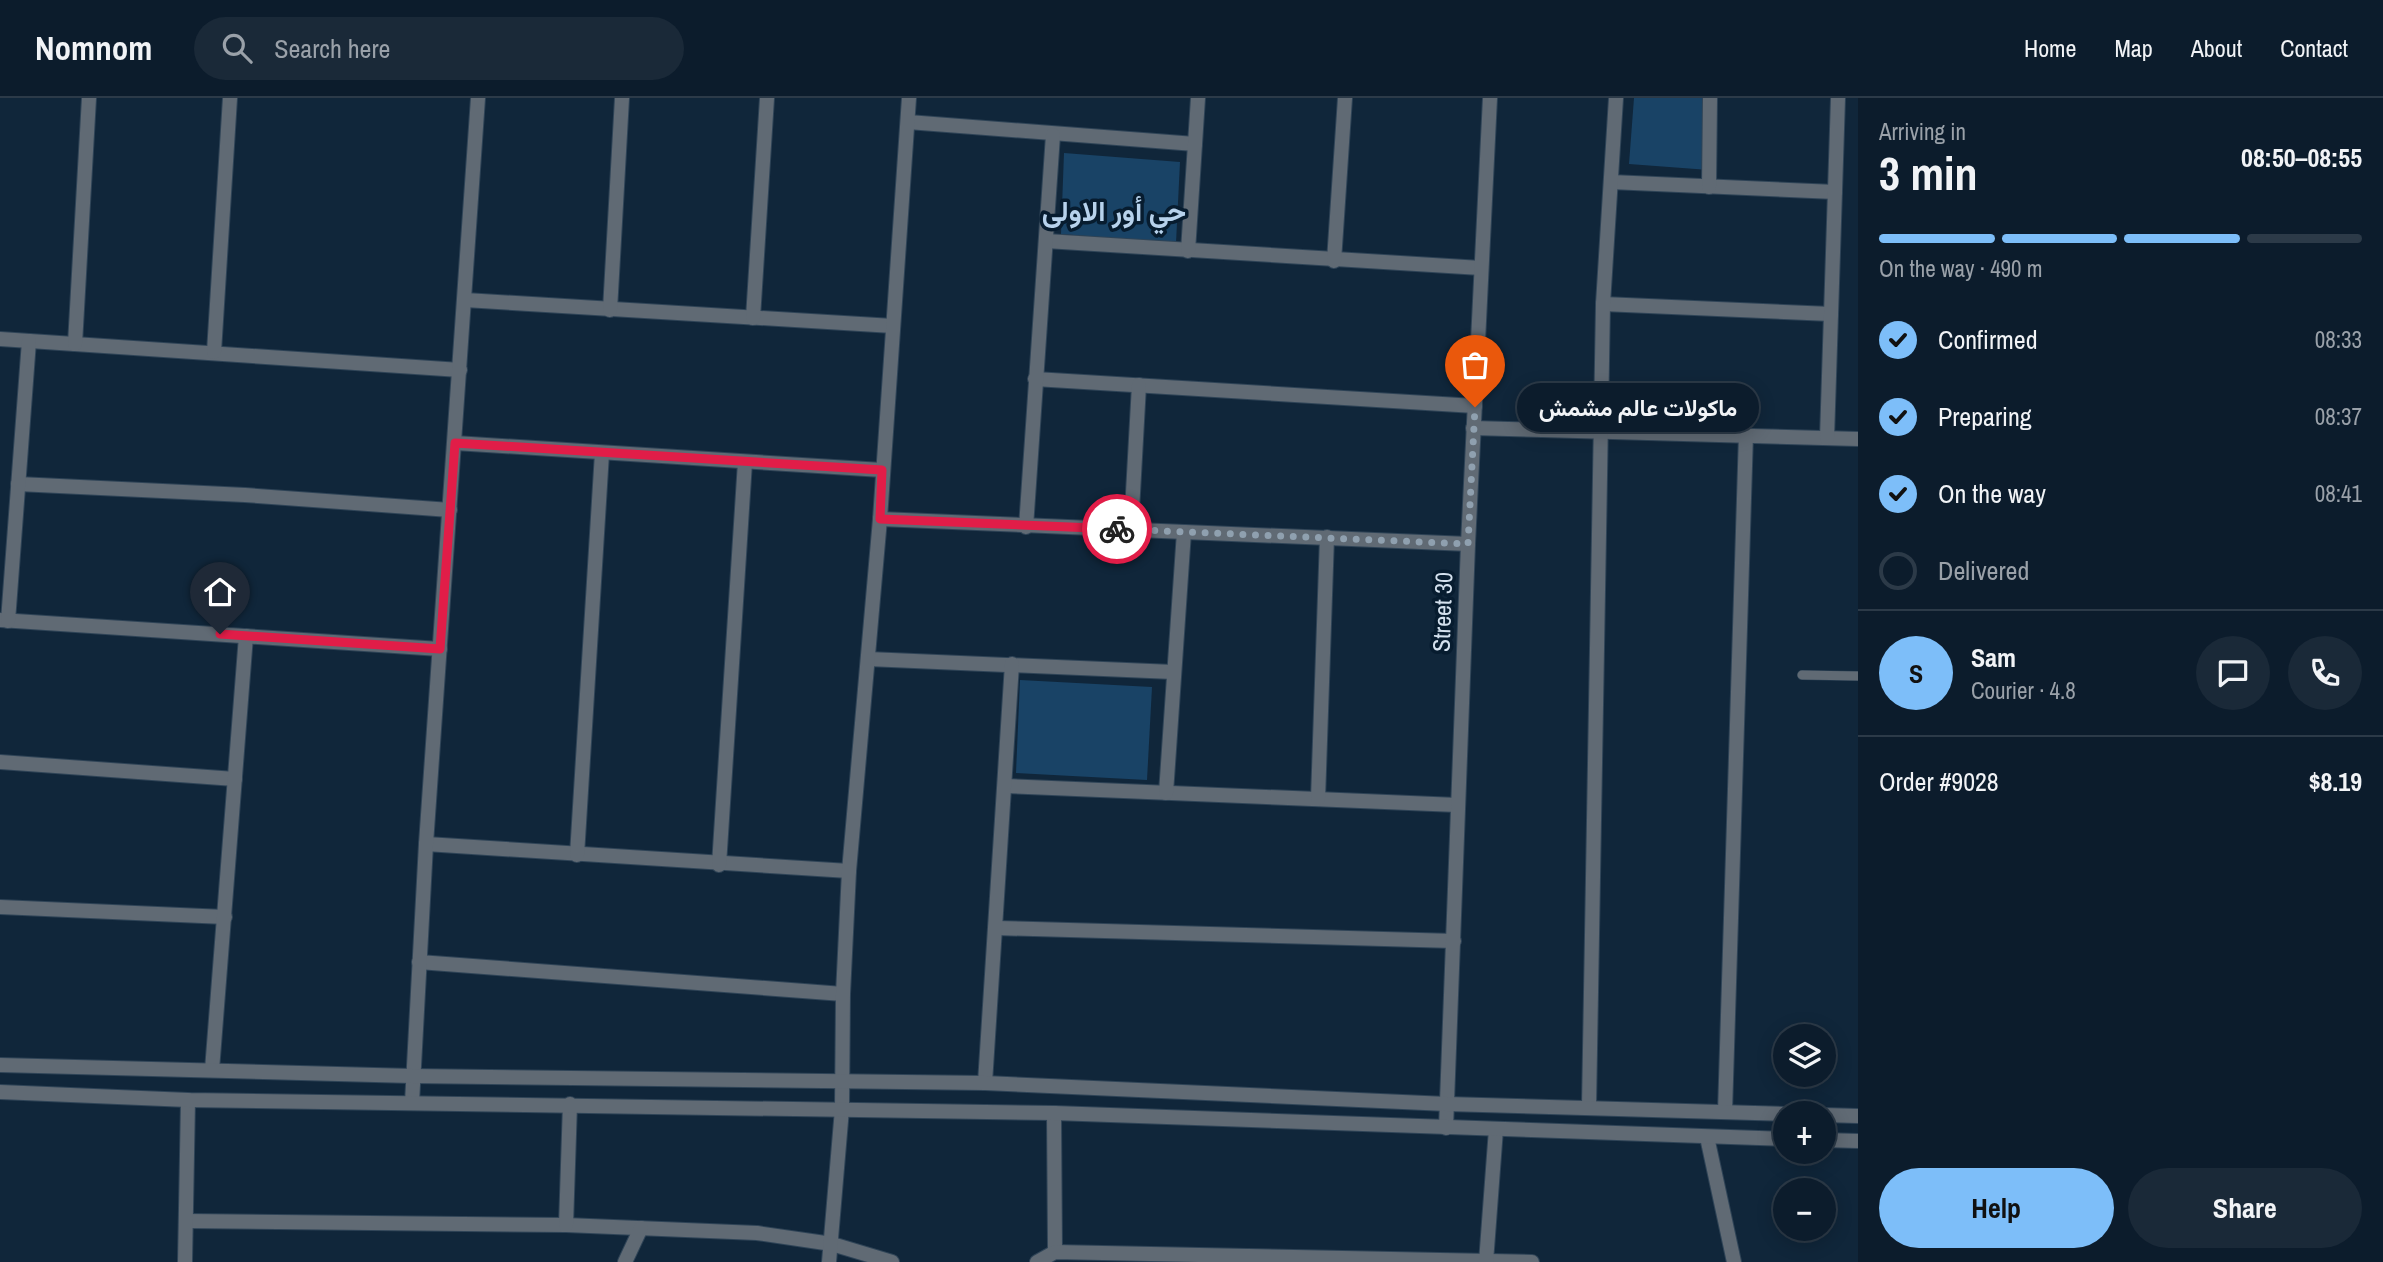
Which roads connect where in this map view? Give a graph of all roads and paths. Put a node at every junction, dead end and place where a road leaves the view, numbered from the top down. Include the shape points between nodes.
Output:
1 (89, 98) edge
2 (230, 98) edge
3 (478, 98) edge
4 (622, 98) edge
5 (767, 98) edge
6 (909, 98) edge
7 (1198, 98) edge
8 (1345, 98) edge
9 (1490, 98) edge
10 (1616, 98) edge
11 (1710, 98) edge
12 (1838, 98) edge
13 (908, 122) junction
14 (1053, 135) junction
15 (1195, 144) junction
16 (1611, 182) junction
17 (1709, 187) junction
18 (1835, 192) junction
19 (1046, 241) junction
20 (1188, 251) junction
21 (1334, 261) junction
22 (1481, 268) junction
23 (465, 300) junction
24 (1602, 304) junction
25 (610, 310) junction
26 (1831, 314) junction
27 (753, 318) junction
28 (893, 326) junction
29 (0, 339) edge
30 (29, 341) junction
31 (75, 344) junction
32 (214, 352) junction
33 (460, 370) junction
34 (1035, 379) junction
35 (1139, 385) junction
36 (1475, 407) junction
37 (1473, 428) junction
38 (1602, 430) junction
39 (1746, 434) junction
40 (1827, 439) junction
41 (1858, 439) edge
42 (455, 443) junction
43 (603, 453) junction
44 (745, 462) junction
45 (882, 470) junction
46 (18, 484) junction
47 (450, 510) junction
48 (880, 519) junction
49 (1026, 527) junction
50 (1131, 529) junction
51 (1184, 532) junction
52 (1327, 537) junction
53 (1468, 544) junction
54 (4, 621) edge
55 (247, 636) junction
56 (440, 649) junction
57 (868, 659) junction
58 (1012, 664) junction
59 (1173, 672) junction
60 (1802, 675) dead end
61 (1858, 676) edge
62 (0, 762) edge
63 (235, 779) junction
64 (1006, 786) junction
65 (1166, 793) junction
66 (1318, 799) junction
67 (1457, 805) junction
68 (426, 844) junction
69 (577, 855) junction
70 (719, 865) junction
71 (849, 871) junction
72 (0, 907) edge
73 (225, 917) junction
74 (996, 928) junction
75 (1454, 941) junction
76 (419, 962) junction
77 (843, 994) junction
78 (0, 1065) edge
79 (212, 1070) junction
80 (412, 1076) junction
81 (842, 1080) junction
82 (985, 1083) junction
83 (0, 1092) edge
84 (188, 1100) junction
85 (412, 1103) junction
86 (570, 1104) junction
87 (1447, 1104) junction
88 (1589, 1107) junction
89 (842, 1109) junction
90 (1725, 1112) junction
91 (1054, 1113) junction
92 (1773, 1114) edge
93 (1836, 1115) edge
94 (1858, 1116) edge
95 (1447, 1128) junction
96 (1496, 1129) junction
97 (1707, 1137) junction
98 (1773, 1139) edge
99 (1836, 1140) edge
100 (1858, 1140) edge
101 (186, 1221) junction
102 (566, 1225) junction
103 (641, 1228) junction
104 (832, 1244) junction
105 (1055, 1252) junction
106 (1486, 1261) edge
107 (185, 1262) edge
108 (625, 1262) edge
109 (829, 1262) edge
110 (892, 1262) edge
111 (1037, 1262) edge
112 (1532, 1262) edge
113 (1734, 1262) edge

1 - 31 street
2 - 32 street
3 - 23 street
4 - 25 street
5 - 27 street
6 - 13 street
7 - 15 street
8 - 21 street
9 - 22 street, Street 30
10 - 16 street
11 - 17 street
12 - 18 street
13 - 14 street
13 - 28 street
14 - 15 street
14 - 19 street
15 - 20 street
16 - 17 street
16 - 24 street
17 - 18 street
18 - 26 street
19 - 20 street
19 - 34 street
20 - 21 street
21 - 22 street
22 - 36 street, Street 30
23 - 25 street
23 - 33 street
24 - 26 street
24 - 38 street
25 - 27 street
26 - 40 street
27 - 28 street
28 - 45 street
29 - 30 street
30 - 31 street
30 - 46 street
31 - 32 street
32 - 33 street
33 - 42 street
34 - 35 street
34 - 49 street
35 - 36 street
35 - 50 street
36 - 37 street, Street 30
37 - 38 street
37 - 53 street, Street 30
38 - 39 street
38 - 88 street
39 - 40 street
39 - 90 street
40 - 41 street
42 - 43 street
42 - 47 street
43 - 44 street
43 - 69 street
44 - 45 street
44 - 70 street
45 - 48 street
46 - 47 street
46 - 54 street
47 - 56 street
48 - 49 street
48 - 57 street
49 - 50 street
50 - 51 street
51 - 52 street
51 - 59 street
52 - 53 street
52 - 66 street
53 - 67 street, Street 30
54 - 55 street
55 - 56 street
55 - 63 street
56 - 68 street
57 - 58 street
57 - 71 street
58 - 59 street
58 - 64 street
59 - 65 street
60 - 61 lane
62 - 63 street
63 - 73 street
64 - 65 street
64 - 74 street
65 - 66 street
66 - 67 street
67 - 75 street, Street 30
68 - 69 street
68 - 76 street
69 - 70 street
70 - 71 street
71 - 77 street
72 - 73 street
73 - 79 street
74 - 75 street
74 - 82 street
75 - 87 street, Street 30
76 - 77 street
76 - 80 street
77 - 81 street
78 - 79 street
79 - 80 street
80 - 81 street
80 - 85 street
81 - 82 street
81 - 89 street
82 - 87 street
83 - 84 street
84 - 85 street
84 - 101 street
85 - 86 street
86 - 89 street
86 - 102 street
87 - 88 street
87 - 95 street, Street 30
88 - 90 street
89 - 91 street
89 - 104 street
90 - 92 street
91 - 95 street
91 - 105 street
93 - 94 street
95 - 96 street
96 - 97 street
96 - 106 street
97 - 98 street
97 - 113 street
99 - 100 street
101 - 102 street
101 - 107 street
102 - 103 street
103 - 104 street via 757,1233
103 - 108 street
104 - 109 street
104 - 110 street
105 - 106 street
105 - 111 street
106 - 112 street

